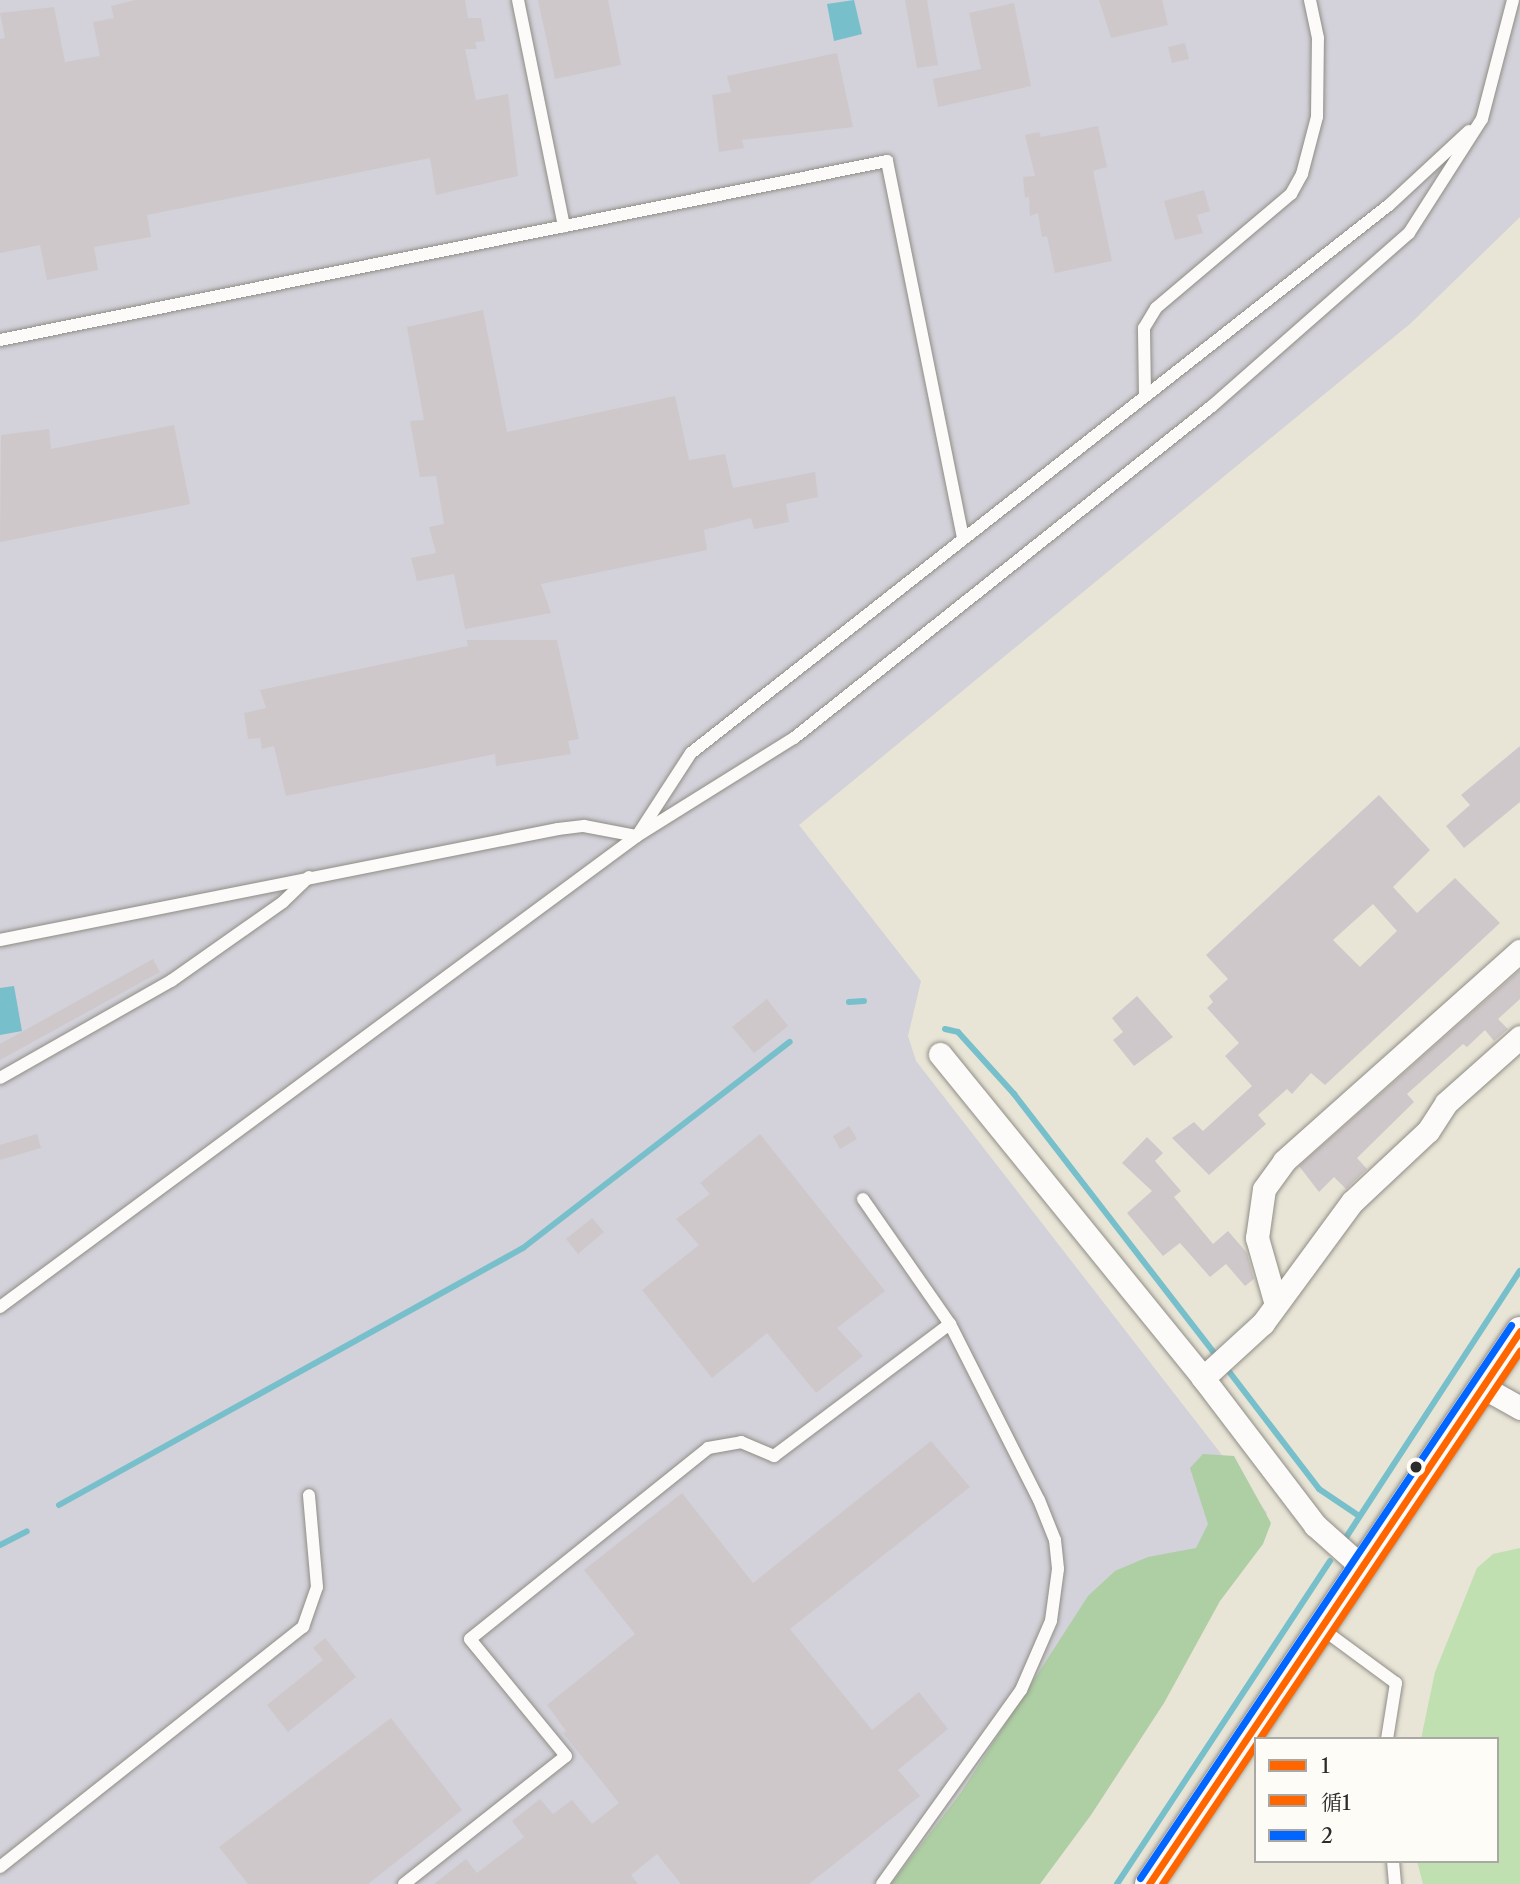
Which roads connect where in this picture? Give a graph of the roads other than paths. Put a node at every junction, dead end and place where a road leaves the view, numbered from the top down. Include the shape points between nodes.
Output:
1 (518, 0) edge
2 (1310, 0) edge
3 (1513, 0) edge
4 (1482, 119) junction
5 (564, 226) junction
6 (0, 340) edge
7 (1145, 395) junction
8 (963, 537) junction
9 (637, 836) junction
10 (309, 877) junction
11 (0, 940) edge
12 (1520, 951) edge
13 (1520, 1037) edge
14 (940, 1054) dead end
15 (0, 1079) edge
16 (863, 1199) dead end
17 (1275, 1301) junction
18 (0, 1307) edge
19 (950, 1324) junction
20 (1520, 1331) edge
21 (1215, 1368) junction
22 (1481, 1386) junction
23 (1520, 1408) edge
24 (309, 1495) dead end
25 (1362, 1567) junction
26 (1321, 1628) junction
27 (1387, 1737) edge
28 (1393, 1863) edge
29 (0, 1867) edge
30 (404, 1884) edge
31 (882, 1884) edge
32 (1149, 1884) edge
33 (1395, 1884) edge

1 - 5 lane
2 - 7 lane via 1318,38 1317,117 1303,174 1291,194 1156,308 1144,328
3 - 4 lane
4 - 7 lane via 1389,205
4 - 9 lane via 1409,233 1212,406 794,738
5 - 6 lane
5 - 8 lane via 887,161
7 - 8 lane
8 - 9 lane via 691,754
9 - 10 lane via 584,826 558,829
9 - 18 lane
10 - 11 lane
10 - 15 lane via 283,902 171,981
12 - 17 street via 1284,1161 1264,1189 1257,1238
13 - 17 street via 1446,1103 1428,1131 1352,1202
14 - 21 street
16 - 19 lane
17 - 21 street via 1263,1323
19 - 30 lane via 774,1456 741,1443 708,1448 470,1639 566,1756
19 - 31 lane via 1039,1500 1055,1540 1058,1569 1051,1621 1021,1690
20 - 22 street
21 - 25 street via 1315,1525
22 - 23 street
22 - 25 street
24 - 29 lane via 317,1587 303,1627
25 - 26 street
26 - 27 lane via 1396,1683
26 - 32 street
28 - 33 lane

